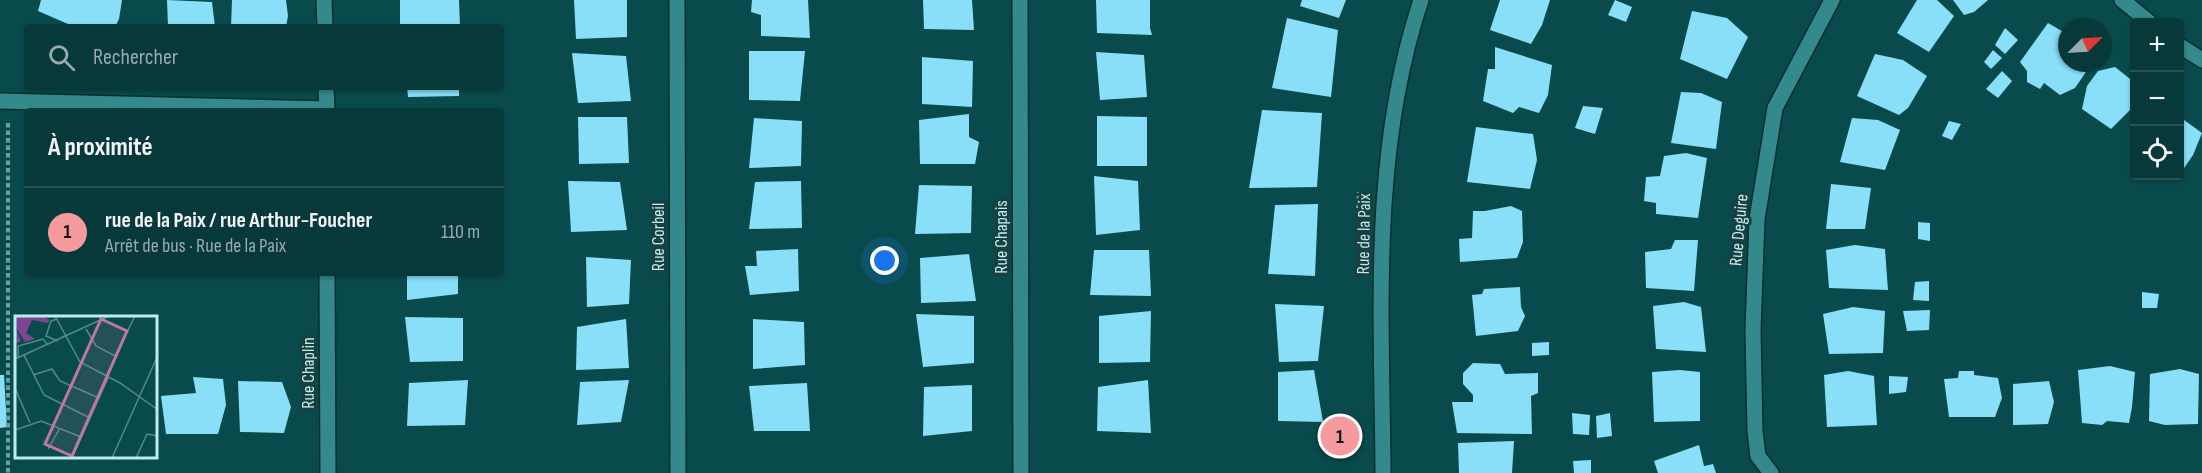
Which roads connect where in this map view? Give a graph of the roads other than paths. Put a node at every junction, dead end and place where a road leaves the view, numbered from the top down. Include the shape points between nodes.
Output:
1 (324, 0) edge
2 (677, 0) edge
3 (1020, 0) edge
4 (1421, 0) edge
5 (1832, 0) edge
6 (2122, 0) edge
7 (2144, 18) edge
8 (325, 24) edge
9 (2184, 49) edge
10 (2202, 60) edge
11 (327, 90) edge
12 (4, 102) edge
13 (246, 108) edge
14 (327, 108) edge
15 (327, 276) edge
16 (328, 473) edge
17 (678, 473) edge
18 (1021, 473) edge
19 (1383, 473) edge
20 (1772, 473) edge

1 - 8 street
2 - 17 street, Rue Corbeil
3 - 18 street, Rue Chapais
4 - 19 street, Rue de la Paix via 1404,54 1385,172
5 - 20 street, Rue Deguire via 1775,108 1757,219 1755,431 1758,456
6 - 7 street
9 - 10 street
11 - 14 street
12 - 13 street
15 - 16 street, Rue Chaplin

